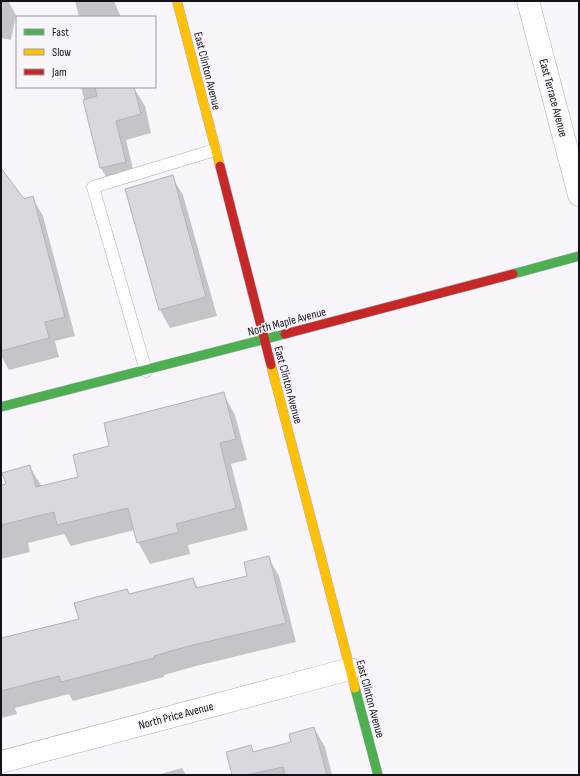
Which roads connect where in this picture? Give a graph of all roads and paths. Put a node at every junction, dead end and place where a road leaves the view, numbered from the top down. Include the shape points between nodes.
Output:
1 (177, 1) edge
2 (528, 1) edge
3 (215, 150) junction
4 (579, 195) edge
5 (579, 256) edge
6 (264, 340) junction
7 (146, 370) junction
8 (1, 407) edge
9 (350, 670) junction
10 (1, 762) edge
11 (378, 775) edge

1 - 3 main road, East Clinton Avenue
2 - 4 street, East Terrace Avenue
3 - 6 main road, East Clinton Avenue
3 - 7 lane via 93,187
5 - 6 main road, North Maple Avenue
6 - 7 main road, North Maple Avenue
6 - 9 main road, East Clinton Avenue
7 - 8 main road, North Maple Avenue
9 - 10 street, North Price Avenue
9 - 11 main road, East Clinton Avenue

